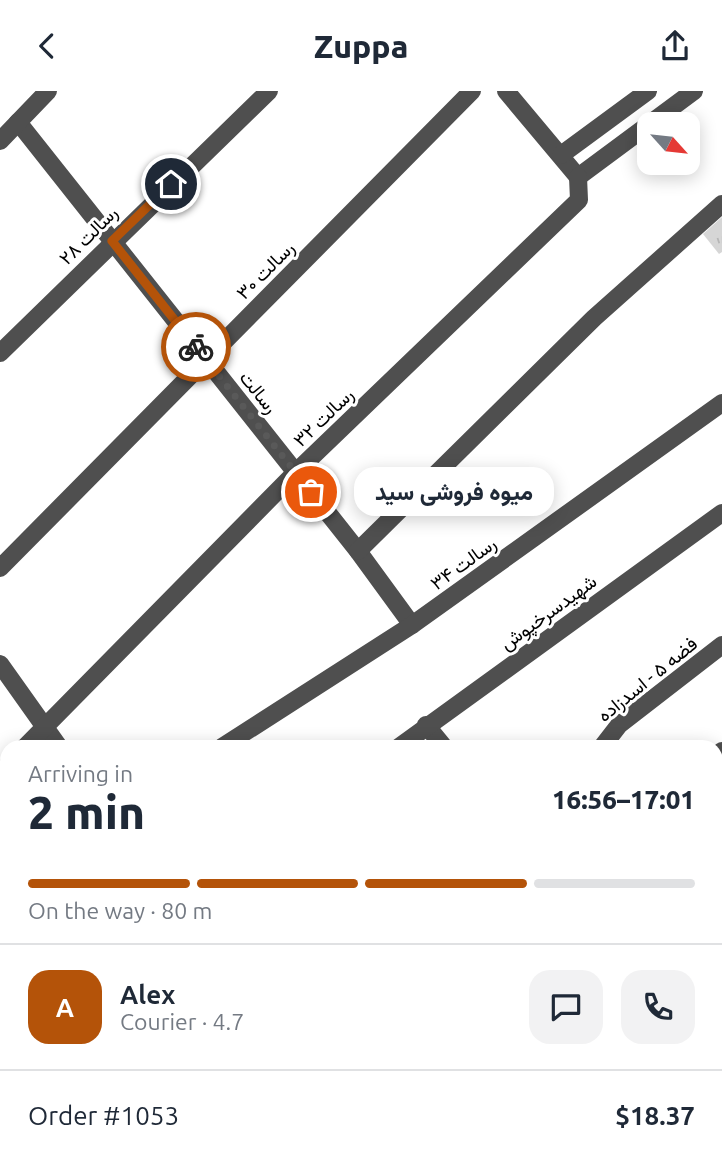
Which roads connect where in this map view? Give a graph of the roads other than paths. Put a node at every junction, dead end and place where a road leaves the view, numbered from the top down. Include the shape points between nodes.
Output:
1 (48, 91) edge
2 (269, 91) edge
3 (472, 91) edge
4 (506, 91) edge
5 (648, 91) edge
6 (694, 91) edge
7 (18, 122) junction
8 (0, 141) edge
9 (561, 155) junction
10 (579, 177) junction
11 (722, 204) edge
12 (112, 241) junction
13 (0, 353) edge
14 (206, 360) junction
15 (722, 403) edge
16 (295, 473) junction
17 (722, 513) edge
18 (358, 551) junction
19 (0, 568) edge
20 (412, 625) junction
21 (722, 645) edge
22 (0, 664) edge
23 (426, 725) junction
24 (45, 727) junction
25 (32, 740) edge
26 (54, 740) edge
27 (233, 740) edge
28 (408, 740) edge
29 (438, 740) edge
30 (607, 740) edge

1 - 7 street
2 - 12 street, رسالت ۲۸
3 - 14 street, رسالت ۳۰
4 - 9 street
5 - 9 street
6 - 10 street
7 - 8 street
7 - 12 street, رسالت
9 - 10 street
10 - 16 street, رسالت ۳۲ via 579,200
11 - 18 street via 594,318
12 - 13 street, رسالت ۲۸
12 - 14 street, رسالت
14 - 16 street, رسالت
14 - 19 street, رسالت ۳۰
15 - 20 street, رسالت ۳۴
16 - 18 street, رسالت
16 - 24 street, رسالت ۳۲
17 - 23 street, شهیدسرخپوش
18 - 20 street, رسالت
20 - 27 street, رسالت ۳۴
21 - 30 street, فضه ۵ - اسدزاده via 619,725
22 - 24 street
23 - 28 street, شهیدسرخپوش
23 - 29 street
24 - 25 street, رسالت ۳۲
24 - 26 street

